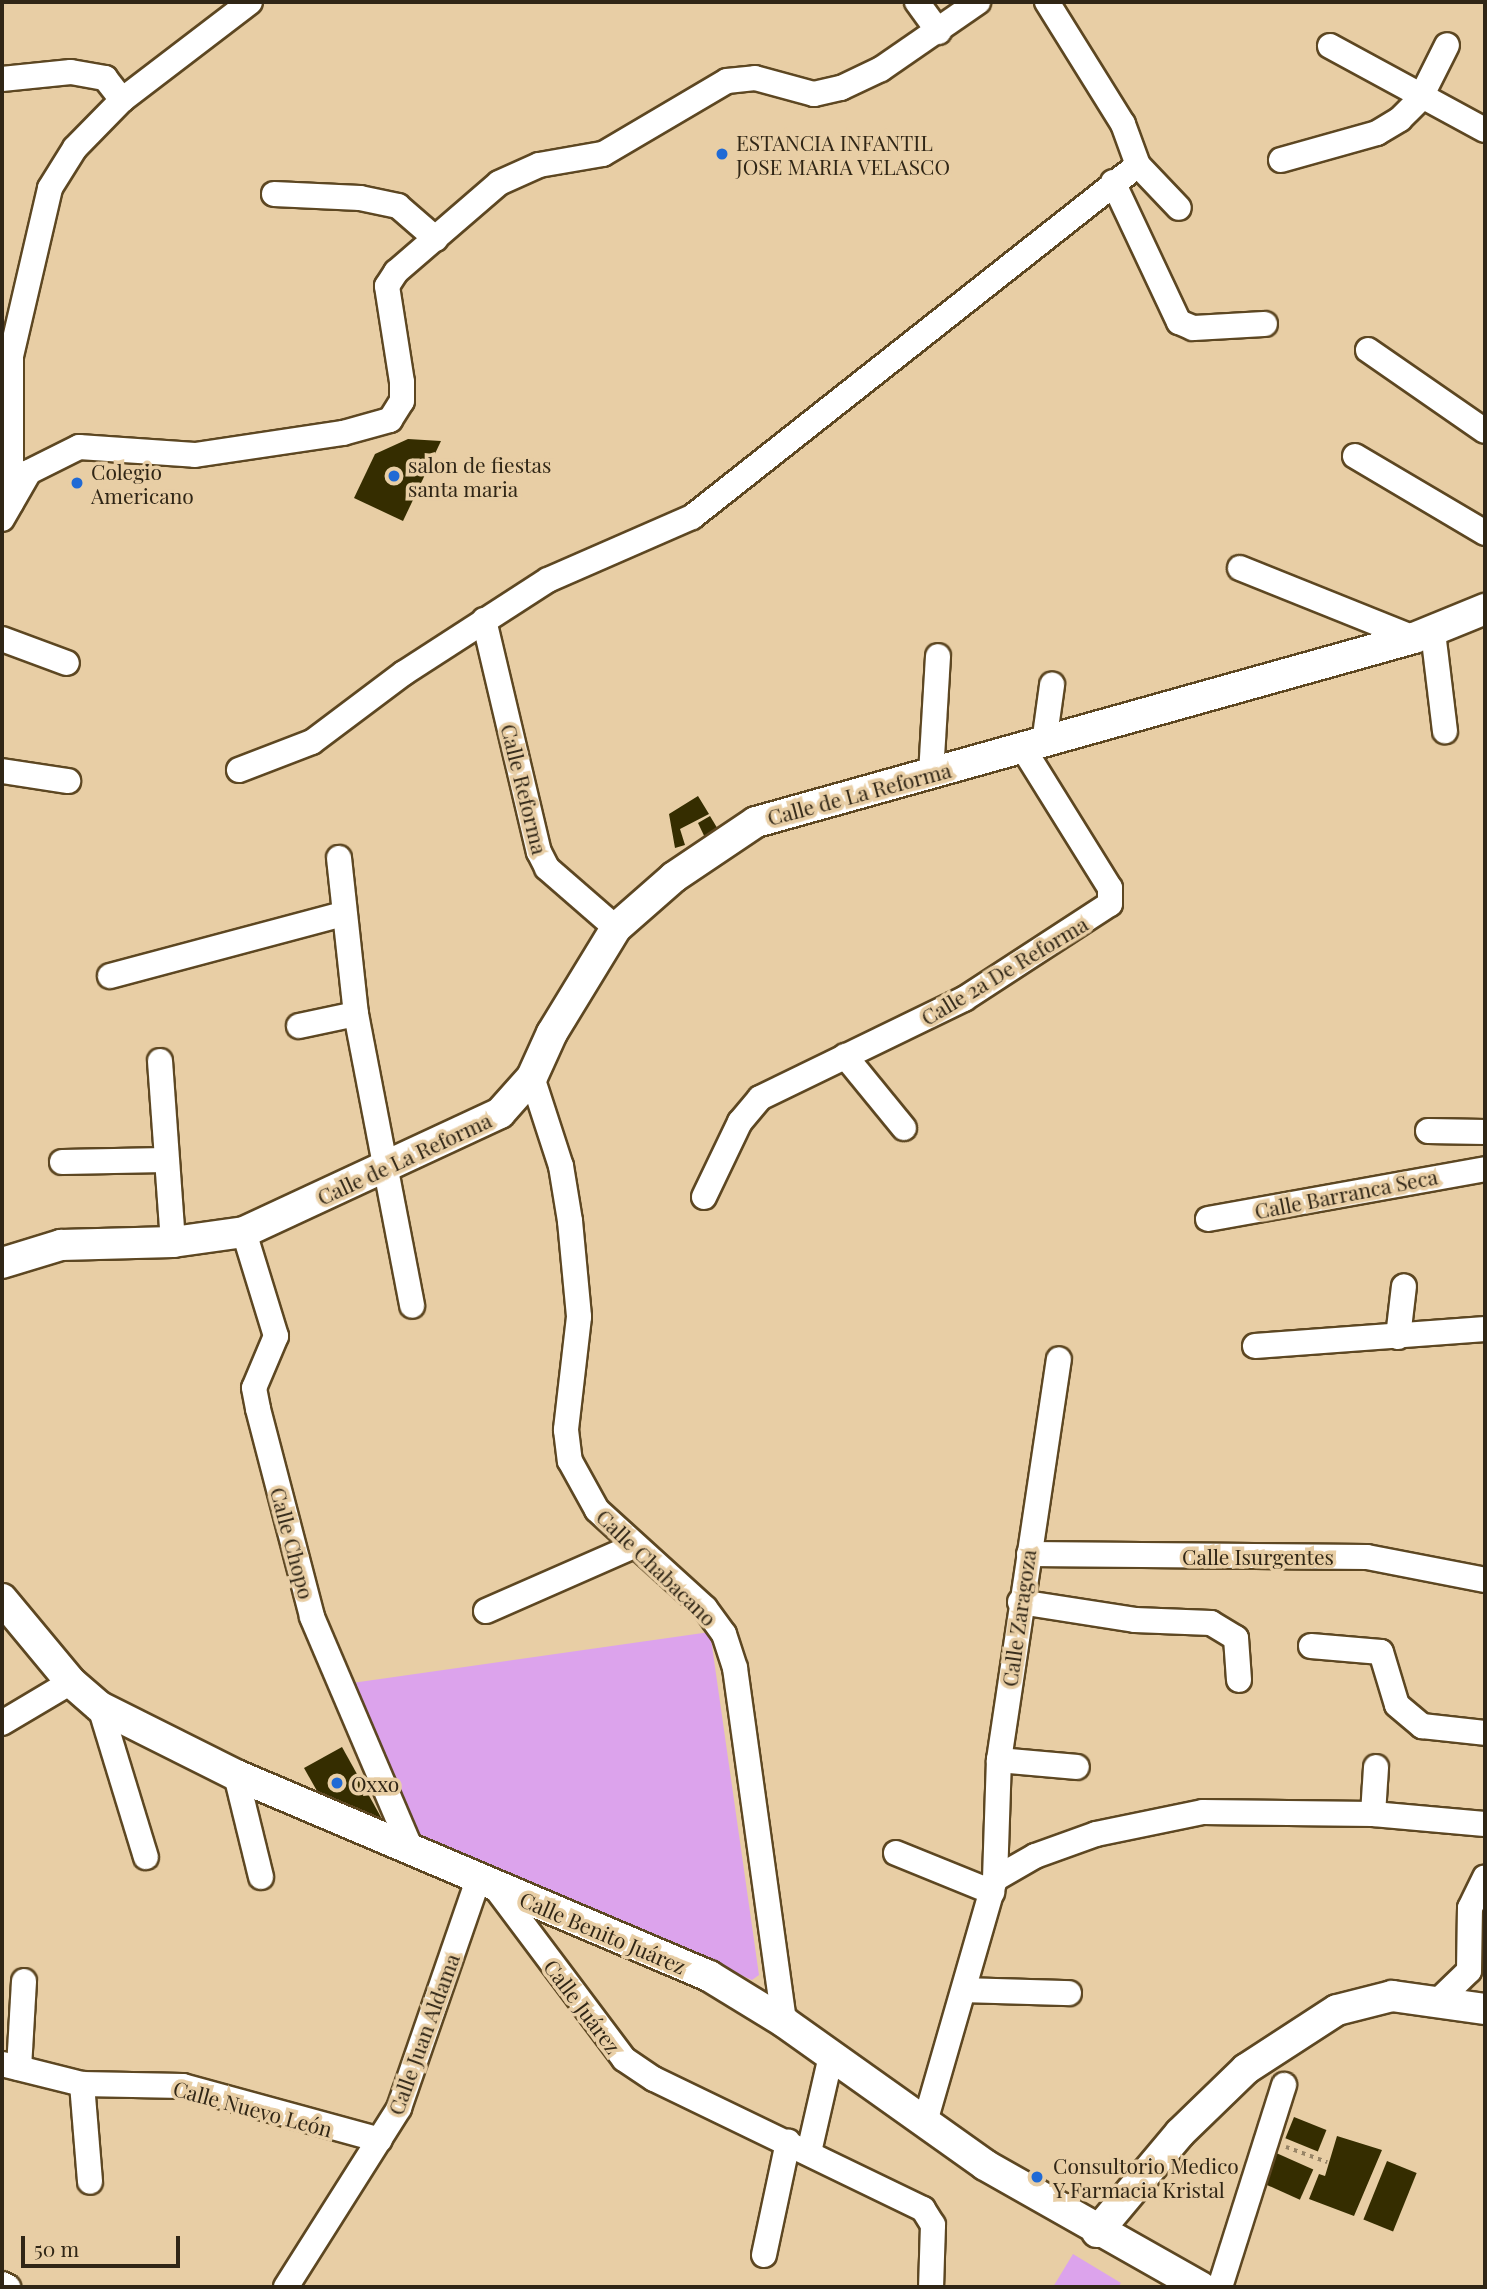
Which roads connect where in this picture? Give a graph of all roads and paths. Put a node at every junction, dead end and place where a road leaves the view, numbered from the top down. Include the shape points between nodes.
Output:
1 (250, 2) edge
2 (917, 2) edge
3 (978, 2) edge
4 (1047, 2) edge
5 (217, 13) edge
6 (939, 32) junction
7 (1447, 45) dead end
8 (1330, 46) dead end
9 (2, 79) edge
10 (1420, 99) junction
11 (121, 100) junction
12 (1485, 131) edge
13 (1281, 160) dead end
14 (1138, 165) junction
15 (1114, 182) junction
16 (274, 194) dead end
17 (1180, 208) dead end
18 (436, 239) junction
19 (1265, 324) dead end
20 (1368, 349) dead end
21 (1485, 431) edge
22 (1355, 456) dead end
23 (6, 511) edge
24 (1485, 533) edge
25 (1240, 568) dead end
26 (1485, 609) edge
27 (484, 620) junction
28 (1424, 635) junction
29 (2, 639) edge
30 (939, 656) dead end
31 (67, 663) dead end
32 (1052, 685) dead end
33 (1445, 731) dead end
34 (1033, 745) junction
35 (239, 770) dead end
36 (2, 771) edge
37 (932, 774) junction
38 (68, 781) dead end
39 (339, 858) dead end
40 (343, 914) junction
41 (616, 928) junction
42 (110, 976) dead end
43 (356, 1014) junction
44 (299, 1026) dead end
45 (845, 1056) junction
46 (160, 1062) dead end
47 (532, 1077) junction
48 (904, 1128) dead end
49 (1428, 1131) dead end
50 (1485, 1132) edge
51 (166, 1160) junction
52 (62, 1162) dead end
53 (385, 1169) junction
54 (1485, 1169) edge
55 (704, 1197) dead end
56 (1208, 1219) dead end
57 (244, 1232) junction
58 (173, 1242) junction
59 (2, 1262) edge
60 (1404, 1286) dead end
61 (412, 1306) dead end
62 (1485, 1329) edge
63 (1398, 1337) junction
64 (1255, 1346) dead end
65 (1059, 1359) dead end
66 (634, 1546) junction
67 (1028, 1553) junction
68 (1485, 1580) edge
69 (2, 1598) edge
70 (1020, 1602) junction
71 (486, 1611) dead end
72 (1311, 1647) dead end
73 (1239, 1680) dead end
74 (71, 1682) junction
75 (100, 1707) junction
76 (2, 1723) edge
77 (1485, 1732) edge
78 (999, 1760) junction
79 (1077, 1767) dead end
80 (1377, 1767) dead end
81 (236, 1775) junction
82 (1373, 1814) junction
83 (1485, 1824) edge
84 (410, 1847) junction
85 (896, 1853) dead end
86 (146, 1857) dead end
87 (261, 1877) dead end
88 (1485, 1877) edge
89 (486, 1883) junction
90 (993, 1885) junction
91 (1477, 1971) edge
92 (24, 1980) dead end
93 (965, 1990) junction
94 (1069, 1993) dead end
95 (1440, 1999) junction
96 (1485, 2009) edge
97 (784, 2022) junction
98 (831, 2056) junction
99 (10, 2066) edge
100 (82, 2084) junction
101 (1284, 2085) dead end
102 (925, 2122) junction
103 (380, 2140) junction
104 (1267, 2140) junction
105 (799, 2147) junction
106 (1327, 2162) dead end
107 (90, 2182) dead end
108 (1097, 2232) junction
109 (764, 2255) dead end
110 (2, 2284) edge
111 (297, 2284) edge
112 (8, 2287) edge
113 (930, 2287) edge
114 (1200, 2287) edge
115 (1220, 2287) edge

1 - 5 street
2 - 6 street
3 - 6 street
4 - 14 street via 1117,114
5 - 11 street
6 - 18 street via 881,69 814,94 755,78 727,81 603,154 518,173
7 - 10 street
8 - 10 street
9 - 11 street via 71,72 105,78
10 - 12 street
10 - 13 street via 1377,133
11 - 23 street via 75,148 50,188 11,356
14 - 15 street
14 - 17 street
15 - 19 street via 1179,322 1193,328
15 - 27 street via 1083,212 692,517 589,557
16 - 18 street via 360,198 398,206
18 - 23 street via 387,286 402,382 402,401 390,420 343,433 195,455 79,447 29,472
20 - 21 street
22 - 24 street
25 - 28 street
26 - 28 street, Calle de La Reforma
27 - 35 street via 312,742
27 - 41 street, Calle Reforma via 539,852 547,868
28 - 33 street
28 - 34 street, Calle de La Reforma
29 - 31 street
30 - 37 street
32 - 34 street
34 - 37 street, Calle de La Reforma
34 - 45 street, Calle 2a De Reforma via 1110,888 1111,904 964,999
36 - 38 street
37 - 41 street, Calle de La Reforma via 756,822 674,877
39 - 40 street
40 - 42 street
40 - 43 street
41 - 47 street, Calle de La Reforma via 552,1032
43 - 44 street
43 - 53 street
45 - 48 street
45 - 55 street, Calle 2a De Reforma via 774,1090 750,1107
46 - 51 street
47 - 53 street, Calle de La Reforma via 500,1113
47 - 66 street, Calle Chabacano via 561,1166 570,1221 579,1317 566,1430 570,1461 597,1510
49 - 50 street
51 - 52 street
51 - 58 street
53 - 57 street, Calle de La Reforma
53 - 61 street
54 - 56 street, Calle Barranca Seca
57 - 58 street, Calle de La Reforma
57 - 84 street, Calle Chopo via 276,1336 254,1388 309,1604
58 - 59 street, Calle de La Reforma via 61,1245
60 - 63 street
62 - 63 street
63 - 64 street
65 - 67 street, Calle Zaragoza
66 - 71 street
66 - 97 street, Calle Chabacano via 705,1608 724,1634 731,1656
67 - 68 street, Calle Isurgentes via 1367,1557
67 - 70 street, Calle Zaragoza
69 - 74 street, Calle Benito Juárez
70 - 73 street via 1136,1620 1211,1623 1236,1638
70 - 78 street, Calle Zaragoza
72 - 77 street via 1381,1652 1398,1705 1422,1726
74 - 75 street, Calle Benito Juárez
74 - 76 street
75 - 81 street, Calle Benito Juárez
75 - 86 street
78 - 79 street
78 - 90 street, Calle Zaragoza
80 - 82 street
81 - 84 street, Calle Benito Juárez
81 - 87 street
82 - 83 street
82 - 90 street via 1203,1812 1096,1834 1035,1856
84 - 89 street, Calle Benito Juárez
85 - 90 street
88 - 91 street via 1470,1908
89 - 97 street, Calle Benito Juárez via 709,1976
89 - 103 street, Calle Juan Aldama via 419,2056
89 - 105 street, Calle Juárez via 624,2059 654,2079
90 - 93 street, Calle Zaragoza
91 - 95 street
92 - 99 street
93 - 94 street
93 - 102 street, Calle Zaragoza
95 - 96 street
95 - 108 street via 1392,1996 1337,2010 1277,2047 1246,2069 1180,2133
97 - 98 street, Calle Benito Juárez
98 - 102 street, Calle Benito Juárez
98 - 105 street
99 - 100 street, Calle Nuevo León
100 - 103 street, Calle Nuevo León via 183,2086
100 - 107 street
101 - 104 street
102 - 108 street, Calle Benito Juárez
103 - 111 street, Calle Juan Aldama
104 - 106 path
104 - 115 street
105 - 109 street
105 - 113 street, Calle Juárez via 923,2208 933,2225
108 - 114 street, Calle Benito Juárez
110 - 112 street

